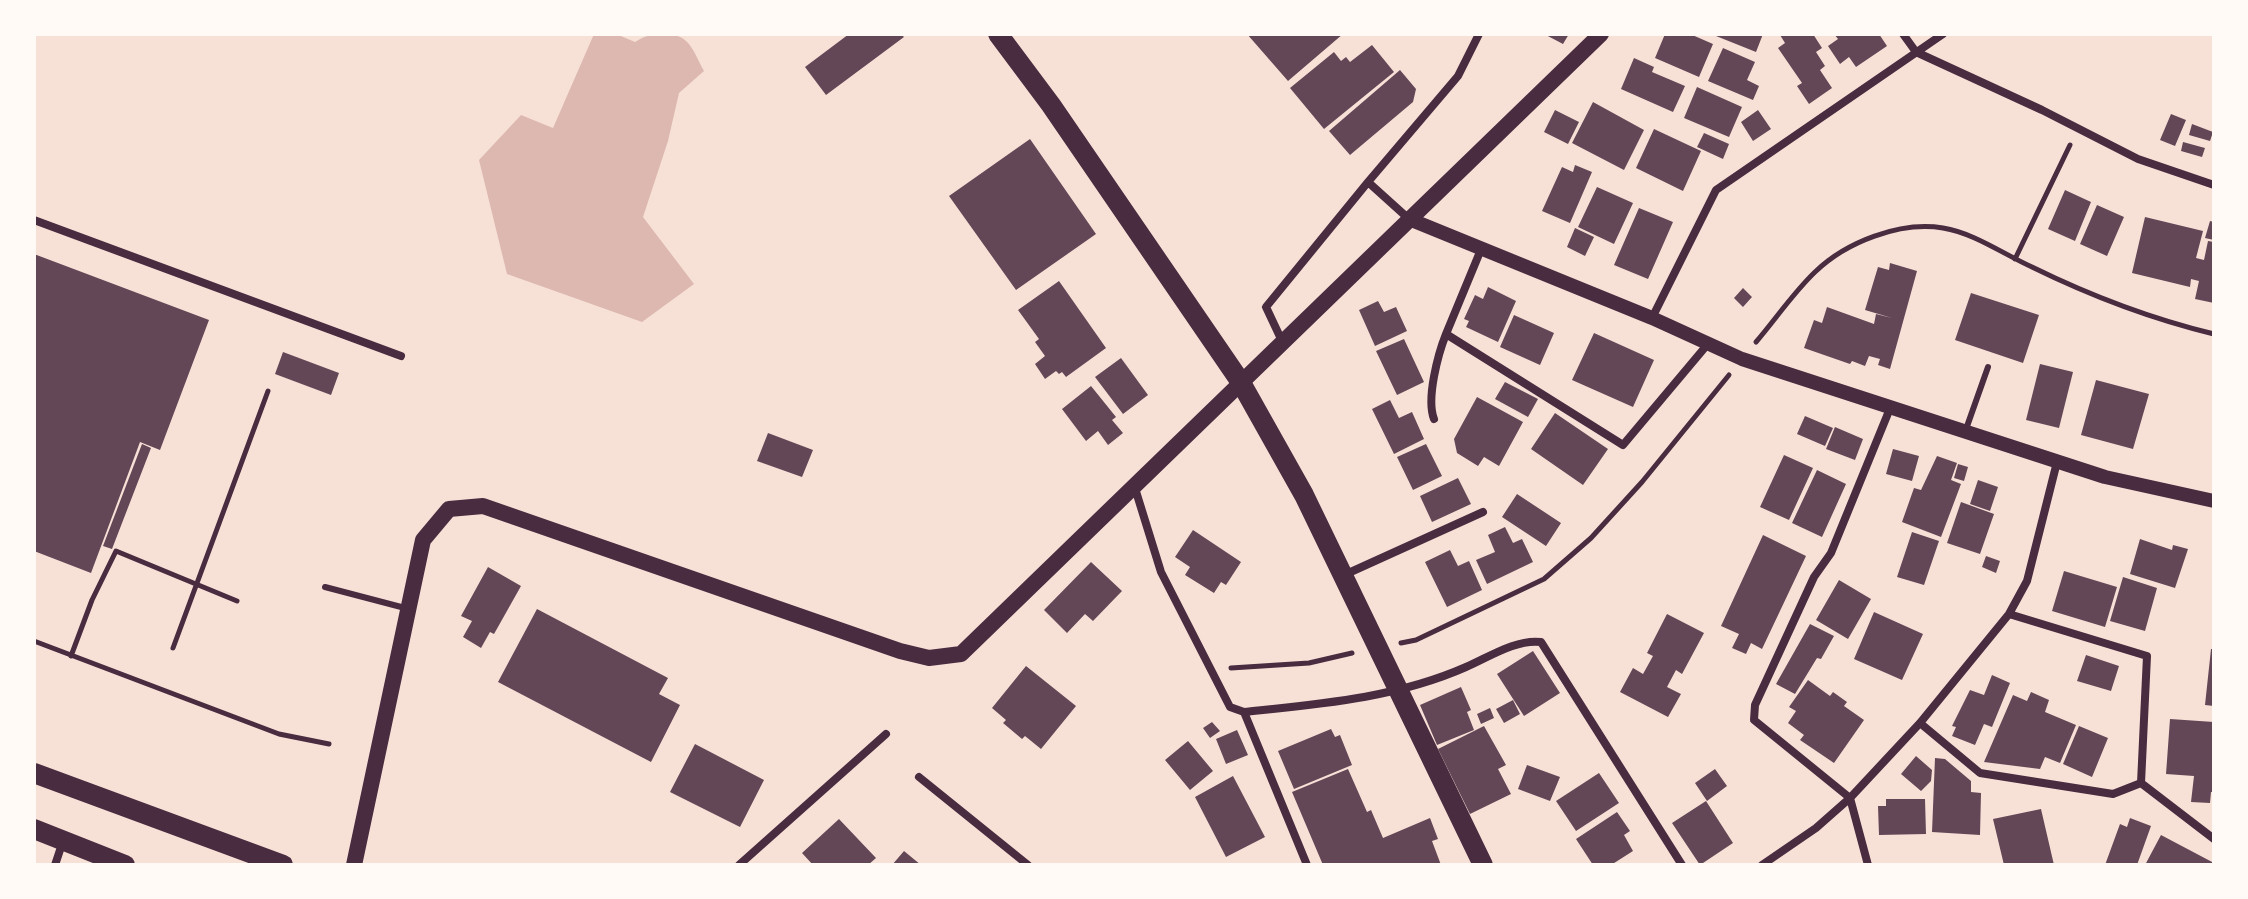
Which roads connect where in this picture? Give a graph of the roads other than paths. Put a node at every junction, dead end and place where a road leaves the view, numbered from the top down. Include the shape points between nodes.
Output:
1 (998, 34) edge
2 (1479, 34) edge
3 (1601, 34) edge
4 (1903, 34) edge
5 (1943, 34) edge
6 (1916, 52) junction
7 (1368, 182) junction
8 (2214, 185) edge
9 (1409, 219) junction
10 (34, 220) edge
11 (1482, 247) junction
12 (1652, 318) junction
13 (1446, 334) junction
14 (1282, 341) junction
15 (1707, 345) junction
16 (401, 356) dead end
17 (1988, 367) dead end
18 (1240, 381) junction
19 (1891, 406) junction
20 (1434, 419) dead end
21 (1965, 432) junction
22 (2057, 462) junction
23 (1134, 485) junction
24 (2214, 501) edge
25 (1483, 512) dead end
26 (1343, 576) junction
27 (325, 587) dead end
28 (409, 609) junction
29 (2009, 614) junction
30 (1399, 690) junction
31 (1244, 712) junction
32 (1920, 723) junction
33 (886, 734) dead end
34 (34, 773) edge
35 (919, 777) dead end
36 (2141, 783) junction
37 (1850, 798) junction
38 (34, 829) edge
39 (2214, 839) edge
40 (64, 841) junction
41 (55, 865) edge
42 (125, 865) edge
43 (283, 865) edge
44 (354, 865) edge
45 (739, 865) edge
46 (1028, 865) edge
47 (1307, 865) edge
48 (1483, 865) edge
49 (1682, 865) edge
50 (1762, 865) edge
51 (1868, 865) edge

1 - 18 main road
2 - 7 street via 1458,76
3 - 9 main road
4 - 6 street
5 - 6 street
6 - 8 street via 2138,159
6 - 12 street via 1716,190
7 - 9 street
7 - 14 street via 1266,307
9 - 11 street
9 - 14 main road
10 - 16 street
11 - 12 street
11 - 13 street
12 - 15 street
13 - 15 street via 1623,445
13 - 20 street via 1430,409
14 - 18 main road
15 - 19 street
17 - 21 lane
18 - 23 main road
18 - 26 main road
19 - 21 street
19 - 37 street via 1831,553 1814,577 1755,705 1754,720
21 - 22 street
22 - 24 street
22 - 29 street via 2027,581
23 - 28 main road via 961,654 948,657 900,651 483,506 449,509 423,540
23 - 31 street via 1161,572 1230,707
25 - 26 street
26 - 30 main road
27 - 28 lane
28 - 44 main road
29 - 32 street
29 - 36 street via 2147,656
30 - 31 street
30 - 48 main road
30 - 49 street via 1527,640 1541,642
31 - 47 street
32 - 36 street via 1980,773 2113,794
32 - 37 street
33 - 45 street
34 - 43 main road
35 - 46 street
36 - 39 street
37 - 50 street
37 - 51 street
38 - 40 main road
40 - 41 street
40 - 42 main road

